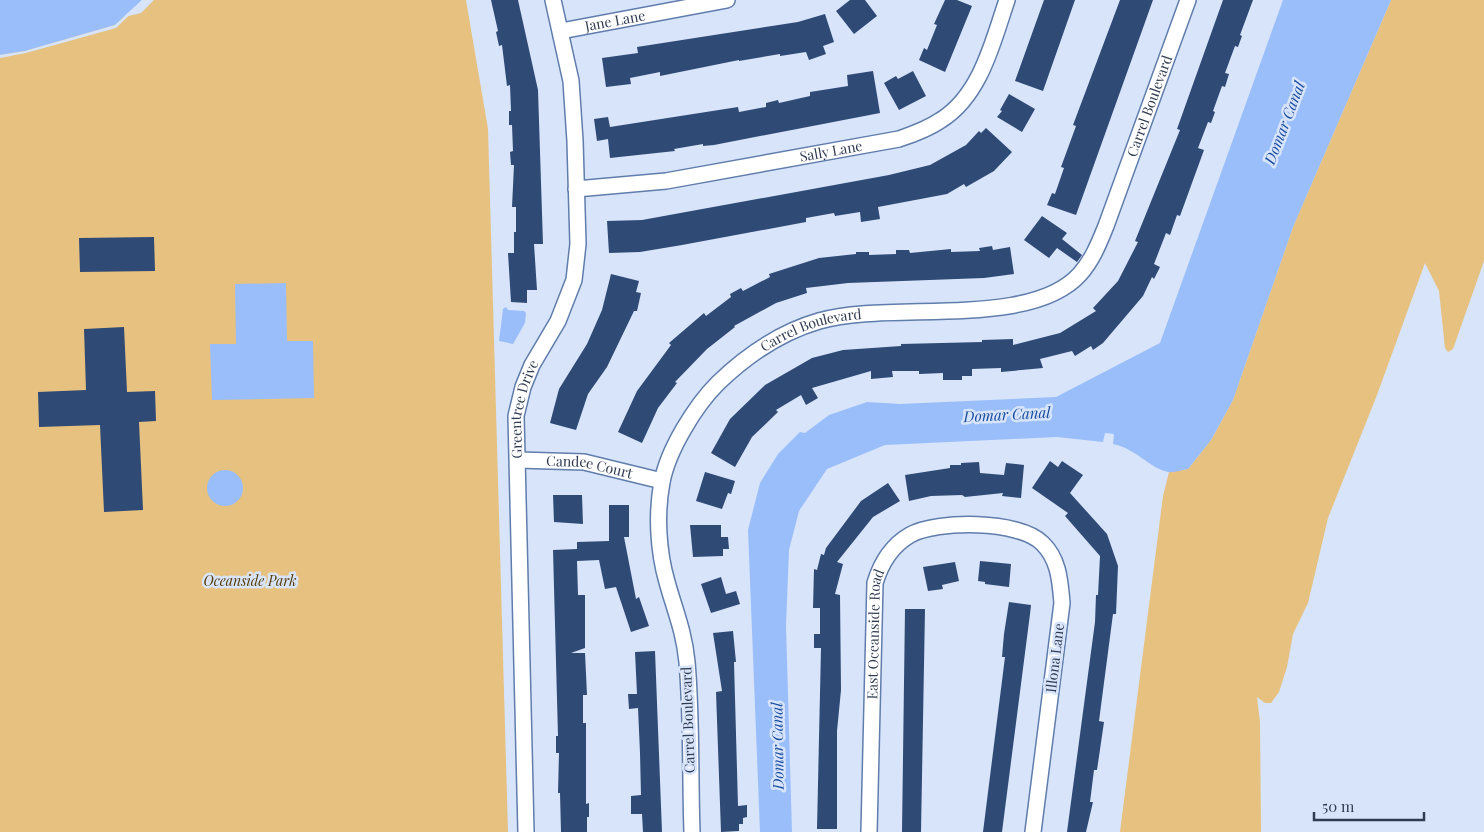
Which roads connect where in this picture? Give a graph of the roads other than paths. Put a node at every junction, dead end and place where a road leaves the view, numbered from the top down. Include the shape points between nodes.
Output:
1 (553, 0) edge
2 (727, 0) edge
3 (1007, 0) edge
4 (1188, 0) edge
5 (561, 31) junction
6 (576, 190) junction
7 (518, 460) junction
8 (662, 481) junction
9 (993, 526) joint
10 (526, 832) edge
11 (692, 832) edge
12 (869, 832) edge
13 (1033, 832) edge

1 - 5 street, Greentree Drive
2 - 5 street, Jane Lane
3 - 6 street, Sally Lane via 975,83 957,108 925,130 899,139 666,181
4 - 8 street, Carrel Boulevard via 1106,226 1095,253 1079,276 1054,294 1036,301 981,309 849,315 818,321 780,337 737,365 709,394 685,428
5 - 6 street, Greentree Drive via 571,81
6 - 7 street, Greentree Drive via 578,244 574,280 558,321 523,387 516,416
7 - 8 street, Candee Court via 584,462
7 - 10 street, Greentree Drive
8 - 11 street, Carrel Boulevard via 661,557 681,622 687,662
9 - 12 street, East Oceanside Road via 927,529 909,536 880,565 874,583
9 - 13 street, Illona Lane via 1029,533 1055,560 1060,576 1062,603

